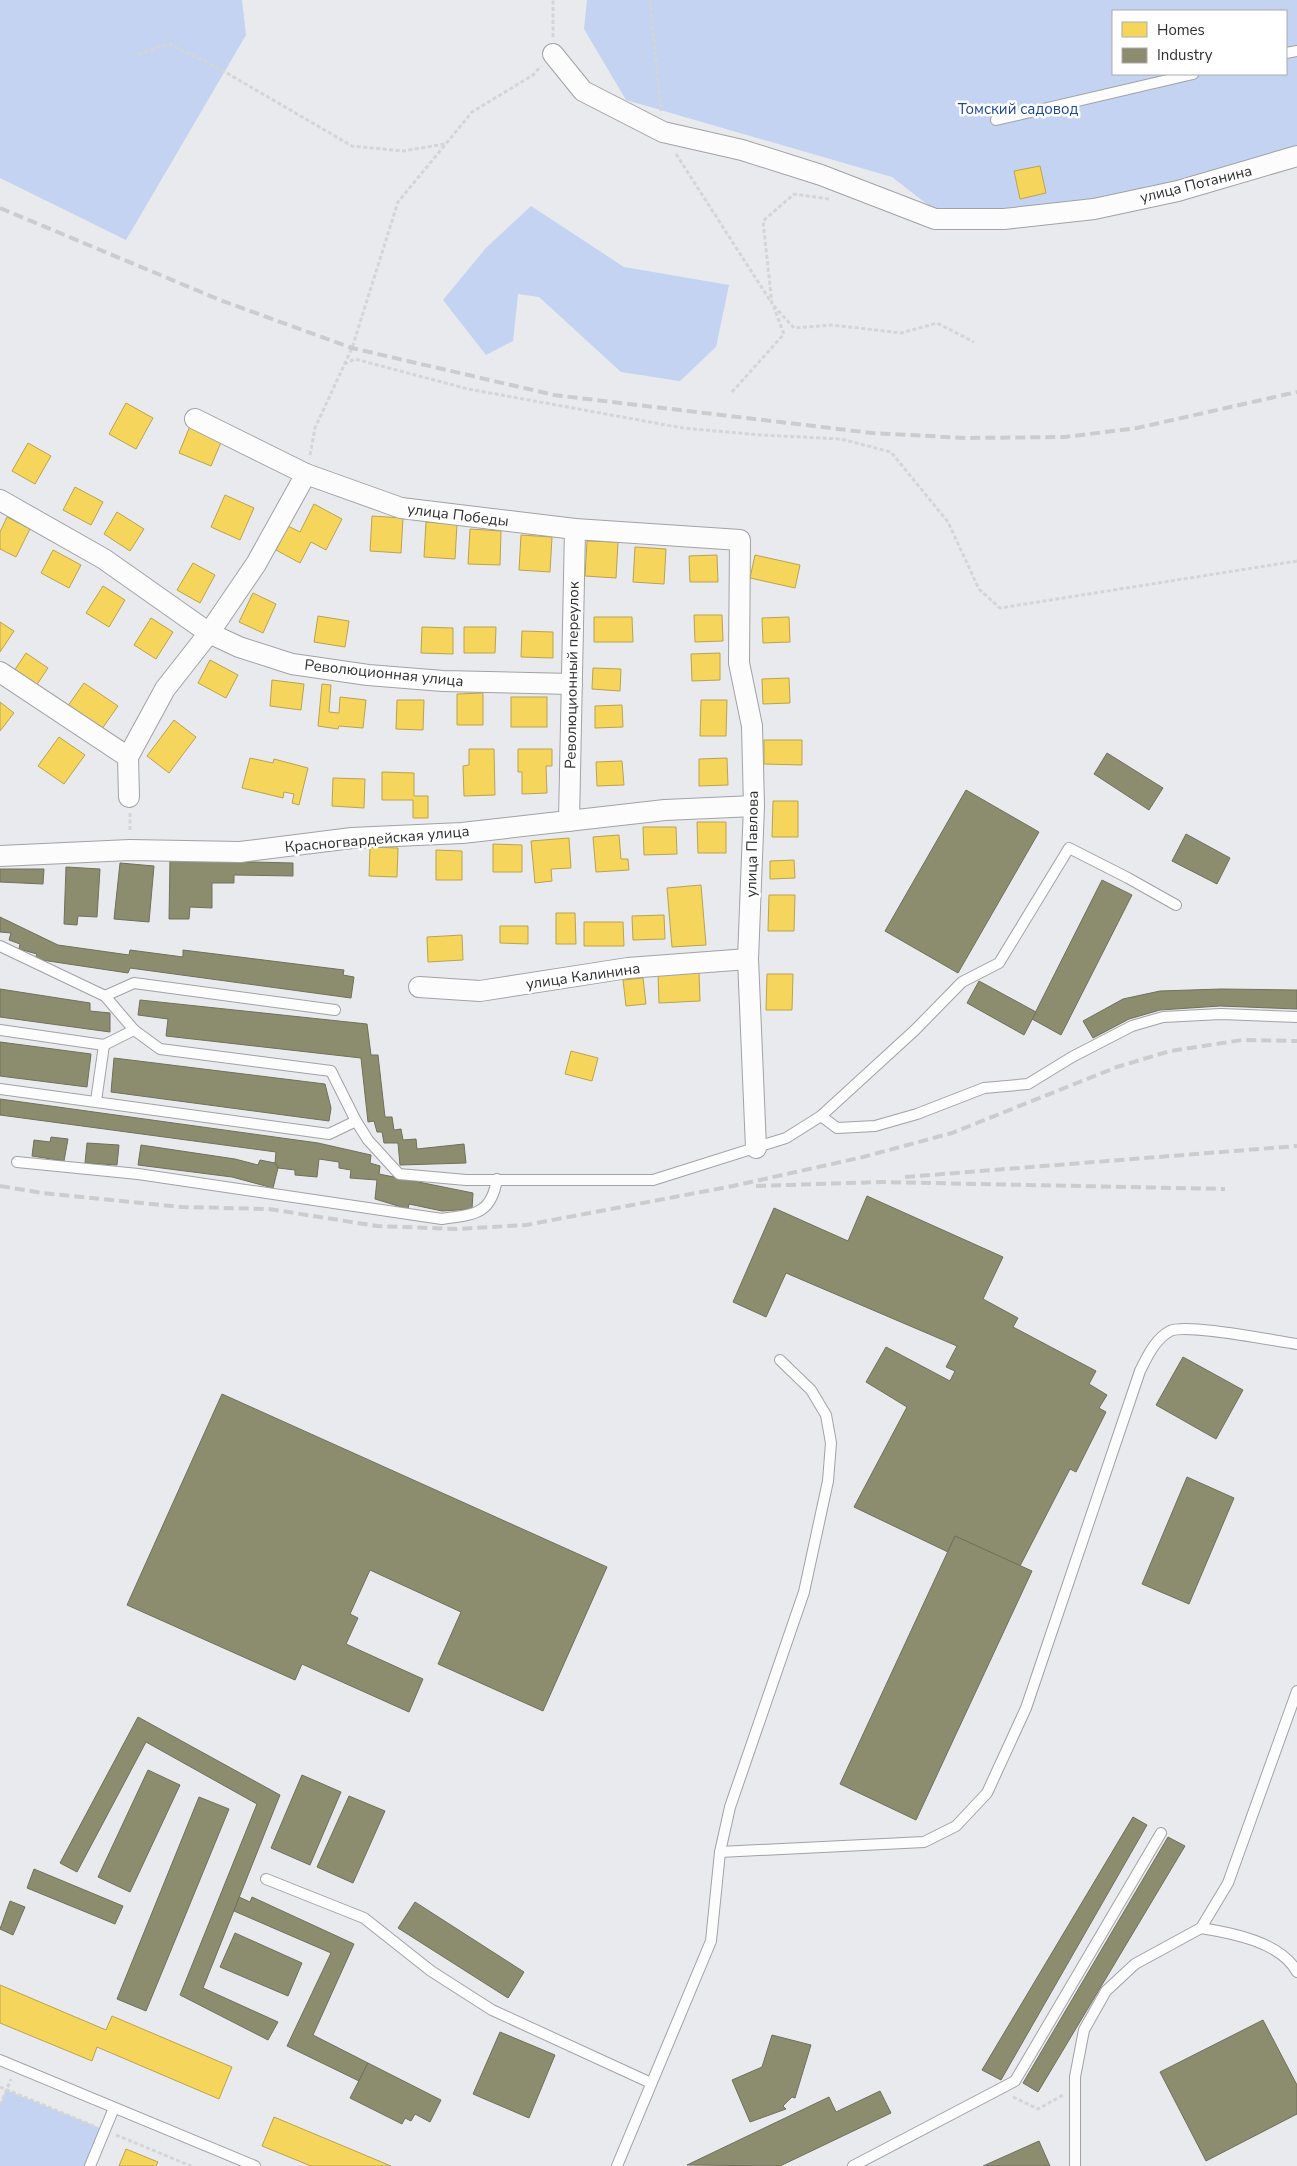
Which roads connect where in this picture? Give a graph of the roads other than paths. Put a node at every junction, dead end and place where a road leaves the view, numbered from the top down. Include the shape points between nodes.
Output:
1 (553, 54) dead end
2 (1189, 75) edge
3 (996, 120) dead end
4 (1297, 156) edge
5 (195, 419) dead end
6 (306, 474) junction
7 (0, 500) edge
8 (575, 529) junction
9 (740, 540) joint
10 (209, 633) junction
11 (0, 672) edge
12 (572, 684) junction
13 (128, 757) junction
14 (129, 797) road end
15 (754, 806) junction
16 (569, 821) junction
17 (0, 856) edge
18 (1176, 905) dead end
19 (0, 947) edge
20 (748, 959) junction
21 (419, 987) dead end
22 (105, 996) junction
23 (336, 1010) dead end
24 (1297, 1017) edge
25 (0, 1030) edge
26 (134, 1030) junction
27 (104, 1044) junction
28 (0, 1089) edge
29 (96, 1101) junction
30 (821, 1116) junction
31 (356, 1122) junction
32 (756, 1148) junction
33 (18, 1162) dead end
34 (497, 1180) junction
35 (1297, 1344) edge
36 (780, 1360) dead end
37 (1297, 1691) edge
38 (1294, 1706) edge
39 (1162, 1833) dead end
40 (720, 1852) junction
41 (266, 1879) dead end
42 (1201, 1928) junction
43 (1297, 1972) edge
44 (0, 2060) edge
45 (651, 2083) junction
46 (114, 2108) junction
47 (90, 2166) edge
48 (255, 2166) edge
49 (617, 2166) edge
50 (853, 2166) edge
51 (1075, 2166) edge

1 - 4 street, улица Потанина via 583,92 663,132 742,150 821,175 935,219 1004,219 1094,209 1178,190
2 - 3 lane
5 - 6 street, улица Победы
6 - 8 street, улица Победы via 400,508
6 - 10 street via 256,564
7 - 10 street, Революционная улица via 104,559
8 - 9 street, улица Победы
8 - 12 street, Революционный переулок
9 - 15 street, улица Павлова via 739,664 752,726
10 - 12 street, Революционная улица via 239,647 292,664 443,681
10 - 13 street via 165,689
11 - 13 street
12 - 16 street, Революционный переулок
13 - 14 street
15 - 16 street, Красногвардейская улица via 665,810
15 - 20 street, улица Павлова
16 - 17 street, Красногвардейская улица via 462,833 352,838 240,852 130,850
18 - 30 lane via 1070,848 999,963 962,982
19 - 22 lane
20 - 21 street, улица Калинина via 628,968 480,991
20 - 32 street, улица Павлова
22 - 23 lane via 134,982
22 - 26 lane
24 - 30 lane via 1221,1014 1163,1017 1132,1026 1028,1084 984,1088 918,1114 876,1126 837,1128
25 - 27 lane
26 - 27 lane
26 - 31 lane via 160,1049 331,1071
27 - 29 lane
28 - 29 lane
29 - 31 lane via 329,1134
30 - 32 lane via 786,1138
31 - 34 lane via 399,1174
32 - 34 lane via 653,1180
33 - 34 lane via 138,1174 442,1219 479,1213 494,1195
35 - 40 lane via 1197,1329 1171,1331 1154,1345 1140,1371 1026,1708 987,1793 956,1826 924,1842
36 - 40 lane via 811,1390 826,1416 831,1444 828,1482 804,1592 746,1757
37 - 38 lane
38 - 42 lane via 1228,1883
39 - 50 lane via 1015,2081
40 - 45 lane via 711,1941
41 - 45 lane via 364,1918 431,1971 492,2010
42 - 43 lane via 1234,1933 1275,1950
42 - 51 lane via 1135,1964 1106,1991 1084,2030 1074,2077
44 - 46 lane
45 - 49 lane
46 - 47 lane
46 - 48 lane

